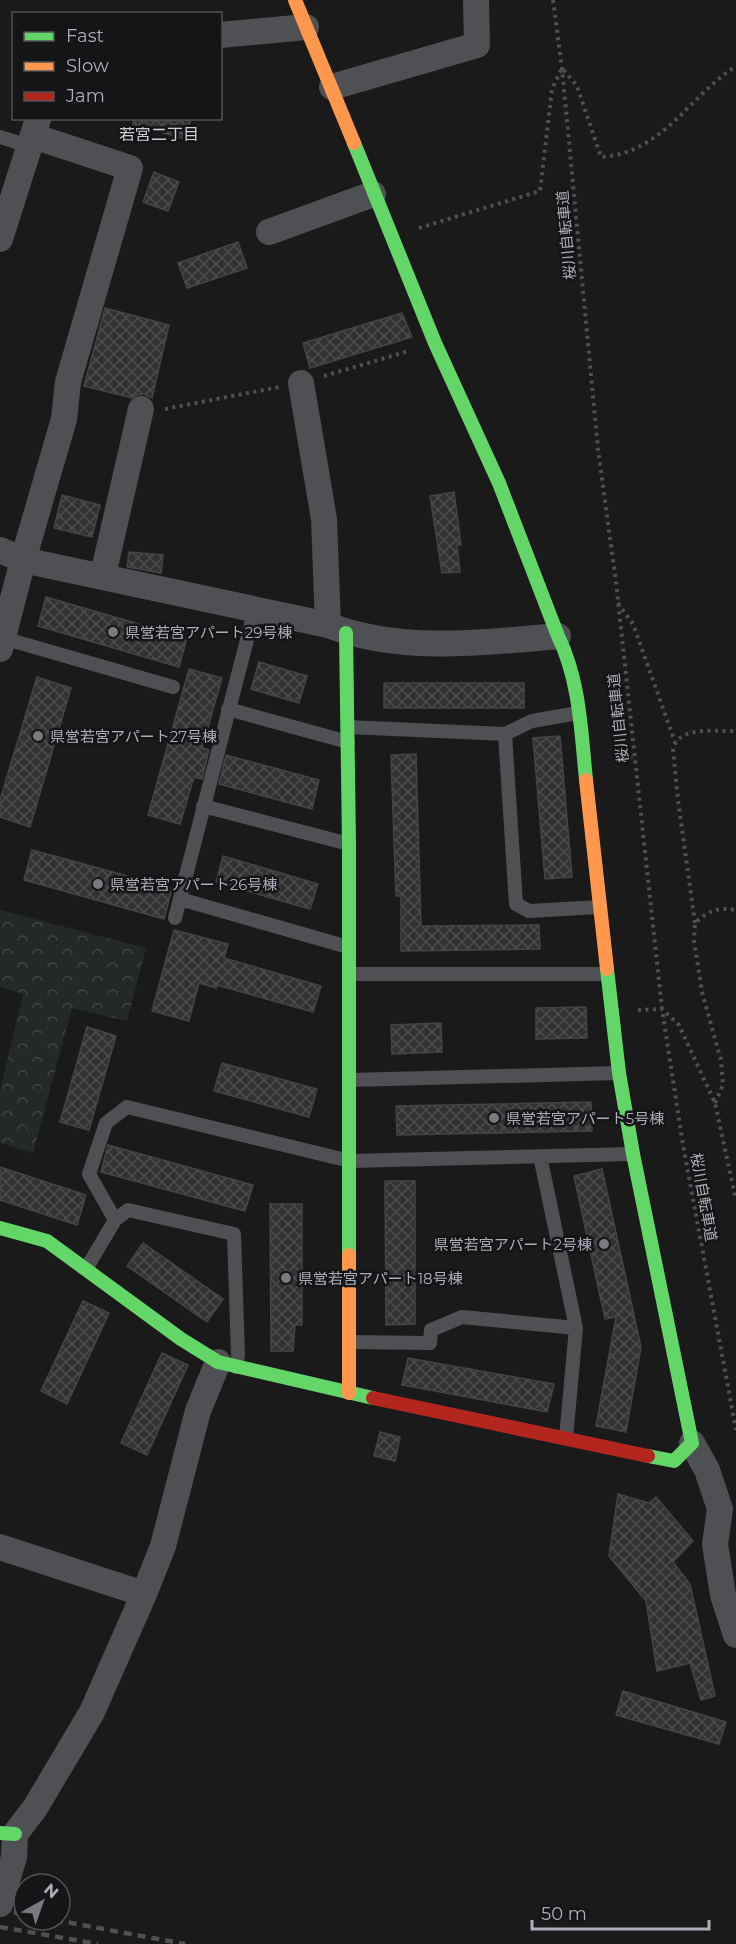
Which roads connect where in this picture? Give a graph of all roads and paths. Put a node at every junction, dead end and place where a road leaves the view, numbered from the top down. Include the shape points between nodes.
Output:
1 (295, 0) edge
2 (476, 0) edge
3 (554, 0) edge
4 (306, 27) junction
5 (222, 35) edge
6 (736, 66) edge
7 (562, 68) junction
8 (332, 87) junction
9 (34, 133) edge
10 (0, 137) edge
11 (374, 194) junction
12 (269, 232) dead end
13 (392, 237) junction
14 (0, 239) edge
15 (302, 383) dead end
16 (141, 409) dead end
17 (11, 555) edge
18 (103, 575) junction
19 (7, 596) edge
20 (618, 603) junction
21 (255, 609) junction
22 (337, 629) junction
23 (558, 636) junction
24 (2, 644) edge
25 (173, 687) dead end
26 (228, 709) junction
27 (578, 713) junction
28 (348, 727) junction
29 (736, 731) edge
30 (505, 734) junction
31 (349, 742) junction
32 (675, 742) junction
33 (203, 806) junction
34 (349, 844) junction
35 (180, 899) junction
36 (599, 907) junction
37 (736, 910) edge
38 (175, 918) dead end
39 (695, 923) junction
40 (349, 948) junction
41 (349, 974) junction
42 (607, 974) junction
43 (662, 1009) junction
44 (619, 1073) junction
45 (350, 1080) junction
46 (715, 1103) junction
47 (633, 1154) junction
48 (540, 1156) junction
49 (350, 1161) junction
50 (736, 1200) edge
51 (115, 1220) junction
52 (0, 1228) edge
53 (86, 1269) junction
54 (576, 1328) junction
55 (349, 1342) junction
56 (227, 1364) junction
57 (349, 1393) junction
58 (736, 1430) edge
59 (566, 1439) junction
60 (692, 1443) junction
61 (0, 1547) edge
62 (144, 1594) junction
63 (736, 1635) edge
64 (8, 1833) edge
65 (0, 1904) edge

1 - 4 street
2 - 8 street via 477,45
3 - 7 path, 桜川自転車道
4 - 5 street
4 - 8 street
6 - 7 path via 717,78 671,125 643,146 619,156 601,157 578,86
7 - 13 path via 552,89 540,191
7 - 20 path, 桜川自転車道 via 598,449
8 - 11 street
9 - 10 lane
9 - 14 street
9 - 17 street via 130,168 68,382 64,419
11 - 12 street
11 - 13 street
13 - 23 street via 499,483
15 - 22 street
16 - 18 street
17 - 18 street
17 - 19 street
18 - 21 street
19 - 24 street
20 - 32 path via 633,624
20 - 43 path, 桜川自転車道
21 - 22 street
21 - 26 lane
22 - 23 street via 371,639 455,644
22 - 28 street
23 - 27 street via 575,679
24 - 25 lane
26 - 31 lane
26 - 33 lane
27 - 30 lane via 532,721
27 - 36 street
28 - 30 lane
28 - 31 street
29 - 32 path via 692,732
30 - 36 lane via 516,904 529,911
31 - 34 street
32 - 39 path via 672,758
33 - 34 lane
33 - 35 lane
34 - 40 street
35 - 38 lane
35 - 40 lane
36 - 42 street
37 - 39 path via 718,909
39 - 46 path via 702,992 721,1060 723,1085
40 - 41 street
41 - 42 lane
41 - 45 street
42 - 44 street
43 - 46 path via 679,1025
43 - 58 path, 桜川自転車道
44 - 45 lane
44 - 47 street
45 - 49 street
46 - 50 path
47 - 48 lane
47 - 60 street
48 - 49 lane
48 - 54 lane
49 - 51 lane via 127,1107 106,1123 90,1174
49 - 55 street
51 - 53 lane
51 - 56 lane via 128,1210 234,1234 238,1355
52 - 53 street via 47,1241
53 - 56 street via 181,1339
54 - 55 lane via 462,1317 431,1330 430,1343
54 - 59 lane
55 - 57 street
56 - 57 street
56 - 62 street via 198,1411 163,1546
57 - 59 street
59 - 60 street via 674,1461
60 - 63 street via 707,1470 720,1509 715,1544 723,1595
61 - 62 street
62 - 64 street via 92,1712 35,1808
64 - 65 street via 14,1857

